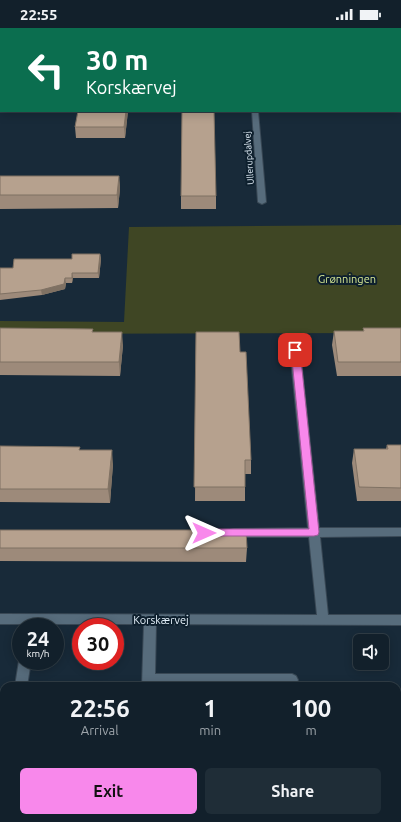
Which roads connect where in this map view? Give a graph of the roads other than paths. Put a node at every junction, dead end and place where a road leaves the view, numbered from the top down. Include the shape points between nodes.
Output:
1 (255, 112) edge
2 (262, 202) dead end
3 (295, 350) dead end
4 (314, 532) junction
5 (401, 532) edge
6 (220, 533) edge
7 (0, 619) edge
8 (150, 620) junction
9 (323, 620) junction
10 (401, 620) edge
11 (12, 621) edge
12 (64, 622) edge
13 (24, 670) edge
14 (292, 680) dead end
15 (22, 682) edge
16 (148, 682) edge
17 (196, 682) edge

1 - 2 street, Ullerupdalvej
3 - 4 street
4 - 5 street
4 - 6 street
4 - 9 street
7 - 11 street, Korskærvej
8 - 9 street, Korskærvej
8 - 12 street, Korskærvej
8 - 16 street
9 - 10 street, Korskærvej
13 - 15 street
14 - 17 street

